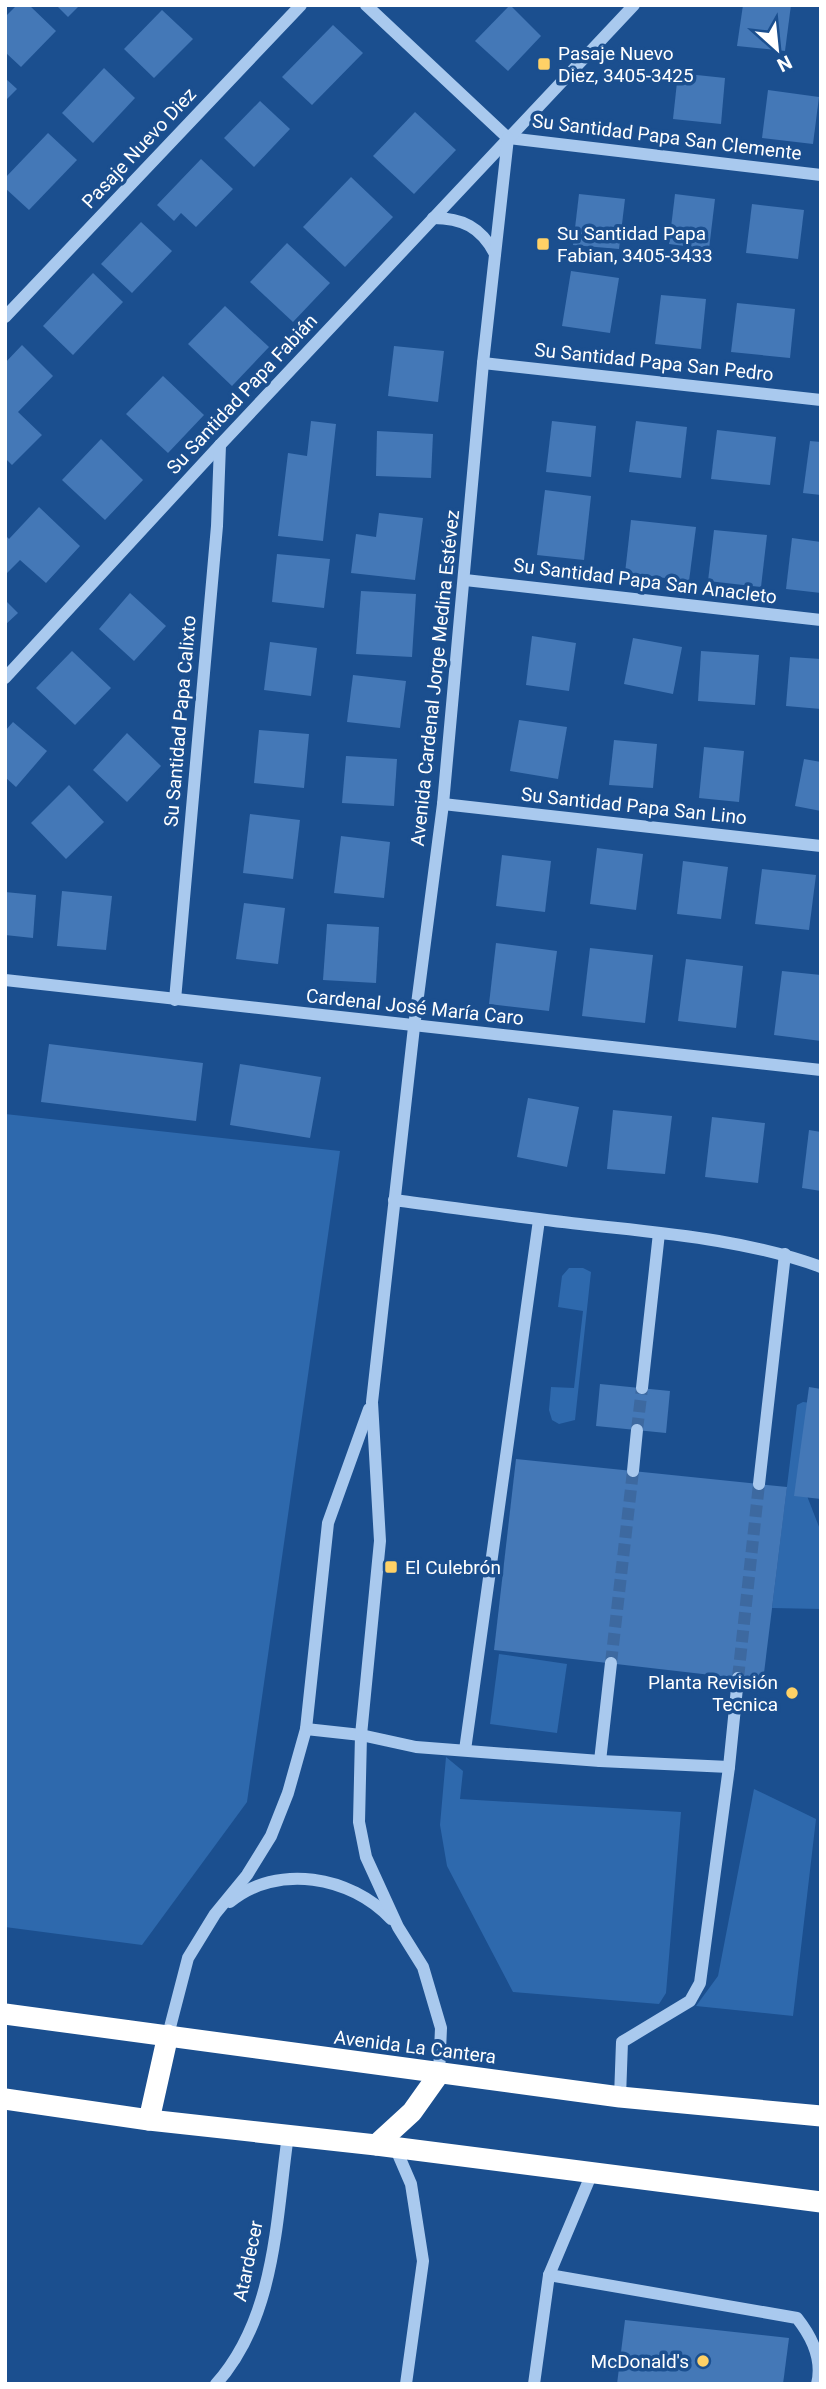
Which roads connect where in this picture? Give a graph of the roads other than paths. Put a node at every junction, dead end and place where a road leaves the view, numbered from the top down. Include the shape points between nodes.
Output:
1 (301, 5) edge
2 (366, 5) edge
3 (634, 5) edge
4 (508, 138) junction
5 (821, 175) edge
6 (433, 218) junction
7 (495, 254) junction
8 (5, 317) edge
9 (483, 363) junction
10 (821, 400) edge
11 (220, 445) junction
12 (465, 580) junction
13 (821, 621) edge
14 (5, 678) edge
15 (443, 804) junction
16 (821, 846) edge
17 (5, 980) edge
18 (175, 1000) junction
19 (414, 1027) junction
20 (821, 1070) edge
21 (394, 1200) junction
22 (539, 1220) junction
23 (659, 1233) junction
24 (785, 1254) junction
25 (821, 1267) edge
26 (642, 1388) tunnel mouth
27 (372, 1402) junction
28 (637, 1430) tunnel mouth
29 (633, 1471) tunnel mouth
30 (759, 1483) tunnel mouth
31 (611, 1663) tunnel mouth
32 (738, 1678) tunnel mouth
33 (306, 1729) junction
34 (361, 1735) junction
35 (465, 1750) junction
36 (600, 1761) junction
37 (729, 1767) junction
38 (215, 1914) junction
39 (398, 1927) junction
40 (5, 2014) edge
41 (168, 2035) junction
42 (439, 2074) junction
43 (620, 2097) junction
44 (5, 2099) edge
45 (821, 2116) edge
46 (149, 2120) junction
47 (288, 2135) junction
48 (386, 2146) junction
49 (592, 2173) junction
50 (821, 2202) edge
51 (549, 2275) junction
52 (216, 2384) edge
53 (406, 2384) edge
54 (534, 2384) edge
55 (817, 2384) edge

1 - 8 street, Pasaje Nuevo Diez
2 - 4 street
3 - 4 street
4 - 5 street, Su Santidad Papa San Clemente
4 - 6 street, Su Santidad Papa Fabián
4 - 7 street, Avenida Cardenal Jorge Medina Estévez
6 - 7 street via 469,224 481,232
6 - 11 street, Su Santidad Papa Fabián
7 - 9 street, Avenida Cardenal Jorge Medina Estévez
9 - 10 street, Su Santidad Papa San Pedro
9 - 12 street, Avenida Cardenal Jorge Medina Estévez
11 - 14 street, Su Santidad Papa Fabián
11 - 18 street, Su Santidad Papa Calixto via 217,526
12 - 13 street, Su Santidad Papa San Anacleto
12 - 15 street, Avenida Cardenal Jorge Medina Estévez
15 - 16 street, Su Santidad Papa San Lino
15 - 19 street, Avenida Cardenal Jorge Medina Estévez
17 - 18 street, Cardenal José María Caro
18 - 19 street, Cardenal José María Caro
19 - 20 street, Cardenal José María Caro
19 - 21 street, Avenida Cardenal Jorge Medina Estévez
21 - 22 street
21 - 27 street, Avenida Cardenal Jorge Medina Estévez
22 - 23 street
22 - 35 street
23 - 24 street
23 - 26 street
24 - 25 street
24 - 30 street
27 - 33 street, Avenida Cardenal Jorge Medina Estévez via 328,1523
27 - 34 street, Avenida Cardenal Jorge Medina Estévez via 380,1541
28 - 29 street
31 - 36 street
32 - 37 street
33 - 34 street
33 - 38 street, Avenida Cardenal Jorge Medina Estévez via 271,1836
34 - 35 street via 416,1747
34 - 39 street, Avenida Cardenal Jorge Medina Estévez via 359,1822 366,1857
35 - 36 street
36 - 37 street
37 - 43 street via 701,1983 690,2001 622,2042
38 - 39 street via 260,1885 314,1879 360,1894
38 - 41 street, Avenida Cardenal Jorge Medina Estévez via 188,1958
39 - 42 street, Avenida Cardenal Jorge Medina Estévez via 423,1967 441,2028
40 - 41 highway, Avenida La Cantera
41 - 42 highway, Avenida La Cantera
41 - 46 highway
42 - 43 highway, Avenida La Cantera
42 - 48 highway
43 - 45 highway, Avenida La Cantera
44 - 46 highway
46 - 47 highway
47 - 48 highway
47 - 52 street, Atardecer via 264,2294 247,2338
48 - 49 highway
48 - 53 street via 411,2184 423,2261
49 - 50 highway
49 - 51 street
51 - 54 street
51 - 55 street via 797,2318 810,2334 821,2369

